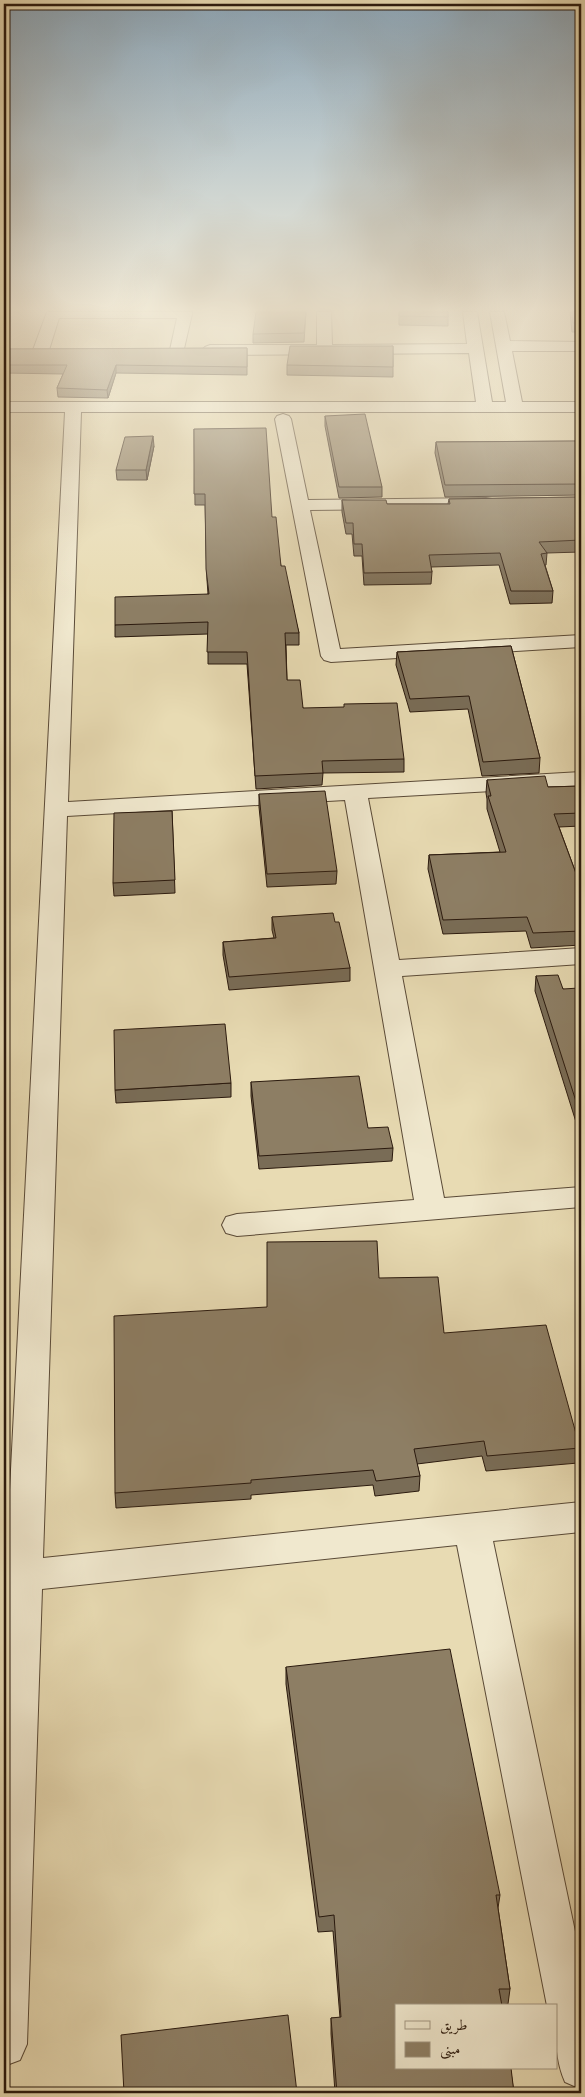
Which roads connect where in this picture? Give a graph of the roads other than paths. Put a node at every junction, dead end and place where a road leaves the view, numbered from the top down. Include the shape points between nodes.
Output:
1 (37, 410) edge
2 (289, 410) edge
3 (73, 413) junction
4 (283, 419) junction
5 (581, 420) edge
6 (504, 503) edge
7 (300, 506) junction
8 (581, 642) edge
9 (581, 779) edge
10 (355, 792) junction
11 (55, 810) junction
12 (581, 956) edge
13 (388, 969) junction
14 (581, 1197) edge
15 (432, 1209) junction
16 (238, 1225) dead end
17 (581, 1517) edge
18 (472, 1528) junction
19 (24, 1575) junction
20 (4, 2044) edge
21 (581, 2066) edge

1 - 3 street
2 - 3 street
3 - 4 street
3 - 11 street
4 - 5 street
4 - 7 street
6 - 7 street
7 - 8 street via 331,656
9 - 10 street
10 - 11 street
10 - 13 street
11 - 19 street
12 - 13 street
13 - 15 street
14 - 15 street
15 - 16 street
17 - 18 street
18 - 19 street
18 - 21 street
19 - 20 street

